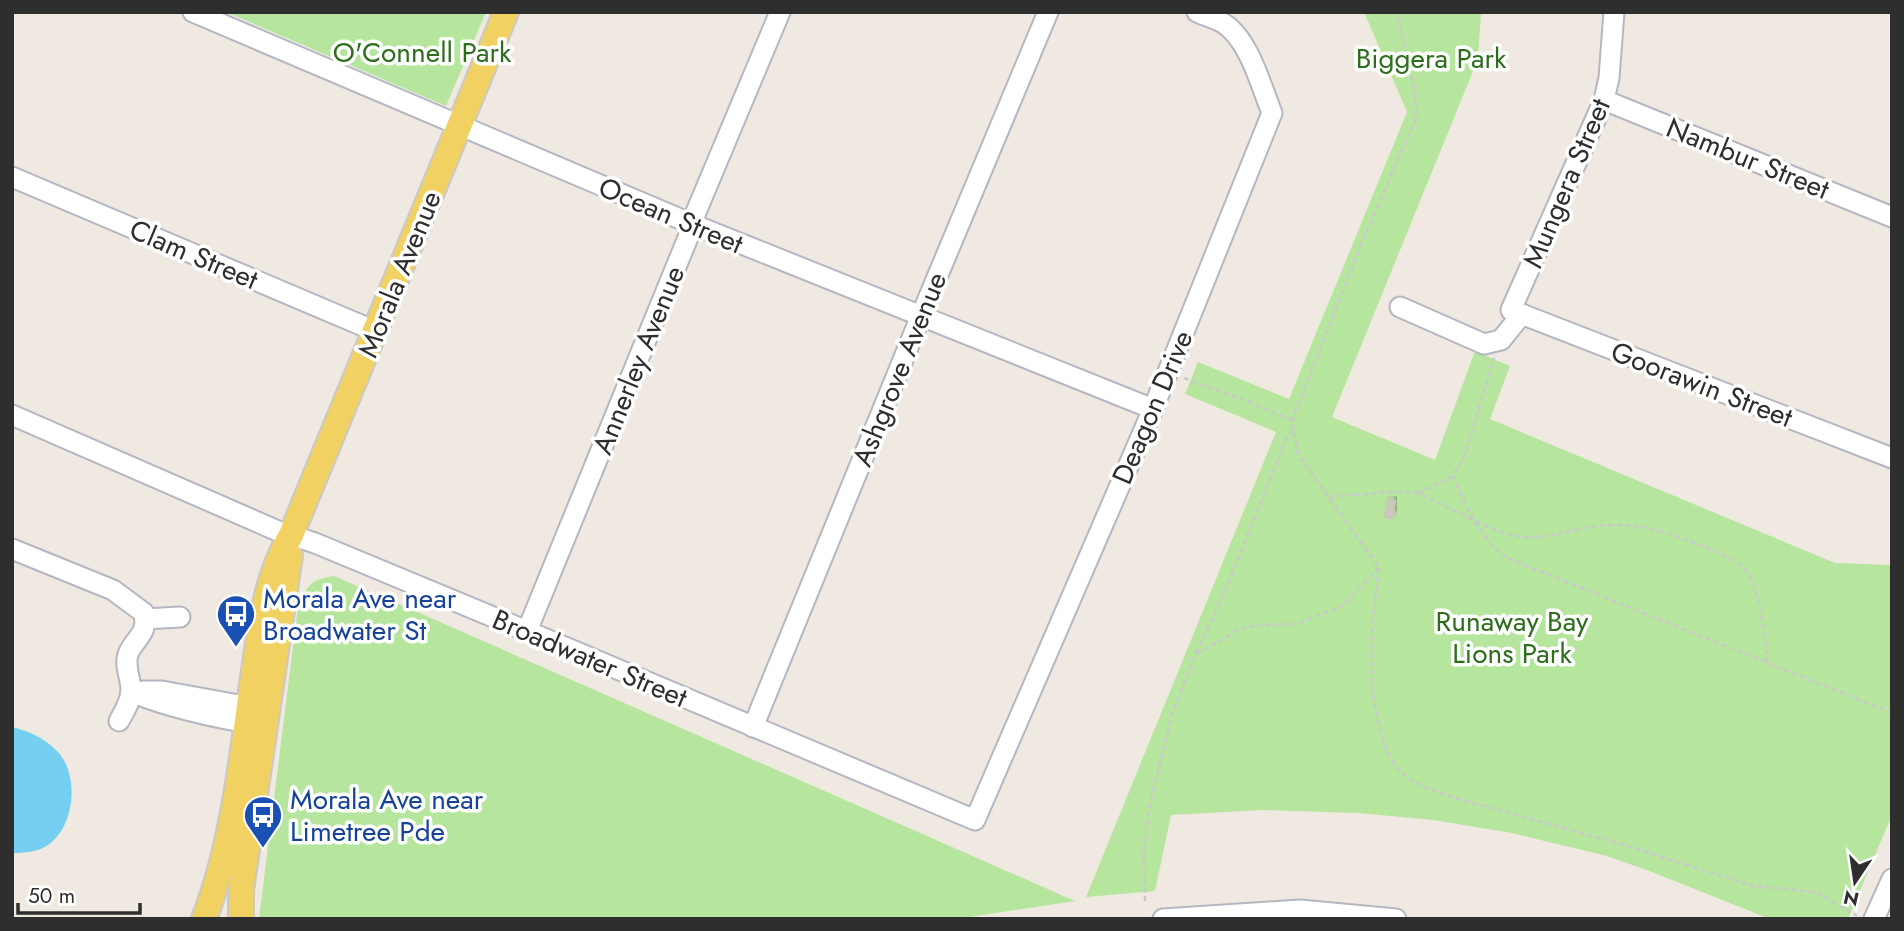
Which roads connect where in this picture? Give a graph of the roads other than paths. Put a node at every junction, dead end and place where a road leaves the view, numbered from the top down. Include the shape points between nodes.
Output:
1 (193, 12) edge
2 (506, 12) edge
3 (780, 12) edge
4 (1048, 12) edge
5 (1197, 12) edge
6 (1614, 12) edge
7 (1604, 100) junction
8 (459, 126) junction
9 (12, 177) edge
10 (1892, 217) edge
11 (692, 224) junction
12 (1400, 307) dead end
13 (1517, 312) junction
14 (920, 316) junction
15 (375, 331) junction
16 (1153, 409) junction
17 (12, 415) edge
18 (1892, 458) edge
19 (291, 535) junction
20 (12, 549) edge
21 (180, 617) dead end
22 (145, 619) junction
23 (527, 631) junction
24 (131, 692) junction
25 (257, 716) junction
26 (119, 721) dead end
27 (753, 727) junction
28 (975, 820) joint
29 (1892, 879) edge
30 (204, 919) edge
31 (241, 919) edge
32 (1163, 919) edge
33 (1396, 919) edge
34 (1874, 919) edge

1 - 8 street, Ocean Street
2 - 8 main road, Morala Avenue
3 - 11 street, Annerley Avenue
4 - 14 street, Ashgrove Avenue
5 - 16 street, Deagon Drive via 1222,23 1239,38 1272,113
6 - 7 street, Mungera Street
7 - 10 street, Nambur Street
7 - 13 street, Mungera Street
8 - 11 street, Ocean Street
8 - 15 main road, Morala Avenue
9 - 15 street, Clam Street
11 - 14 street, Ocean Street
11 - 23 street, Annerley Avenue
12 - 13 street, Mungera Street via 1484,344 1502,340
13 - 18 street, Goorawin Street
14 - 16 street, Ocean Street
14 - 27 street, Ashgrove Avenue
15 - 19 main road, Morala Avenue
16 - 28 street, Deagon Drive
17 - 19 street, Broadwater Street
19 - 23 street, Broadwater Street
19 - 25 main road, Morala Avenue via 267,592
20 - 22 street via 113,590 144,613
21 - 22 street
22 - 24 street via 128,653
23 - 27 street, Broadwater Street
24 - 25 street via 194,713
24 - 26 street
25 - 30 main road, Morala Avenue
25 - 31 main road, Morala Avenue
27 - 28 street, Broadwater Street
29 - 34 street
32 - 33 street via 1300,910

